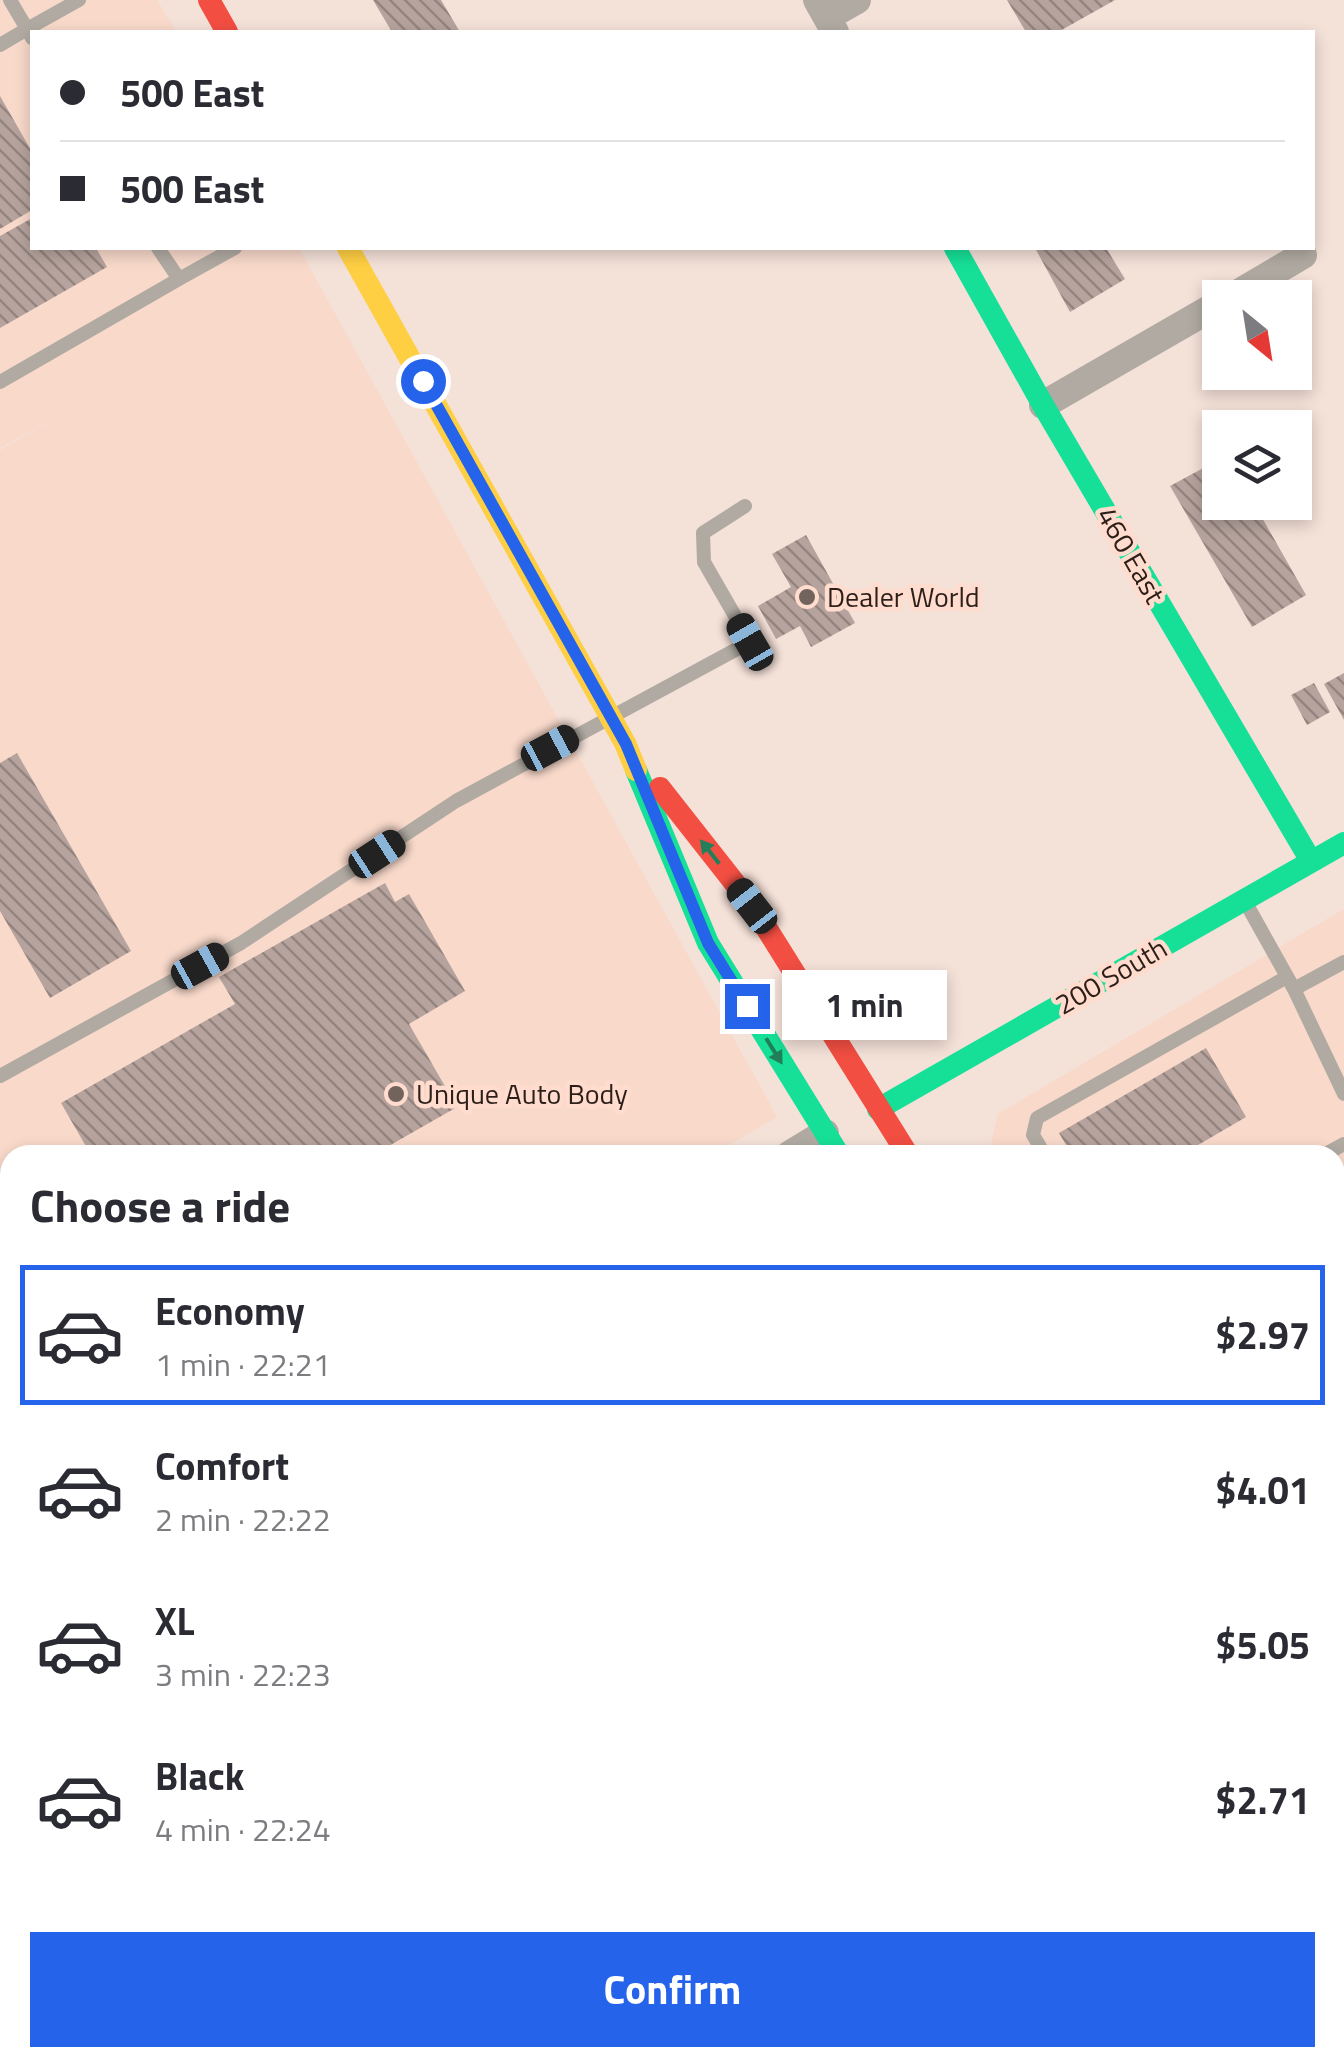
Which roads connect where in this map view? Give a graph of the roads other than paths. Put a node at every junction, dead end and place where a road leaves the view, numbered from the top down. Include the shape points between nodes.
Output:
1 (10, 0) edge
2 (79, 0) edge
3 (209, 0) edge
4 (857, 0) edge
5 (826, 17) edge
6 (36, 30) edge
7 (226, 30) edge
8 (30, 34) edge
9 (0, 45) edge
10 (159, 250) edge
11 (232, 250) edge
12 (349, 250) edge
13 (956, 250) edge
14 (1303, 256) dead end
15 (179, 280) junction
16 (1261, 280) edge
17 (1202, 313) edge
18 (0, 382) edge
19 (1043, 405) junction
20 (746, 506) dead end
21 (610, 716) junction
22 (626, 744) junction
23 (1344, 842) edge
24 (1311, 861) junction
25 (1244, 900) junction
26 (1344, 962) edge
27 (1291, 983) junction
28 (0, 1076) edge
29 (1344, 1094) edge
30 (878, 1109) junction
31 (832, 1144) edge
32 (901, 1145) edge
33 (1039, 1145) edge

1 - 8 lane
2 - 6 lane
3 - 7 main road
4 - 5 street
8 - 9 lane
10 - 15 lane
11 - 15 lane
12 - 21 main road
13 - 19 main road, 460 East
14 - 16 street
15 - 18 lane
17 - 19 street
19 - 24 main road, 460 East
20 - 21 lane via 703,533 704,562 750,642
21 - 22 main road
21 - 28 lane via 456,801 241,943
30 -> 22 main road via 752,906
22 -> 31 main road via 708,943
23 - 24 main road, 200 South
24 - 25 main road, 200 South
25 - 27 lane
25 - 30 main road, 200 South
26 - 27 lane
27 - 29 lane
27 - 33 lane via 1038,1118 1033,1135
30 - 32 main road

